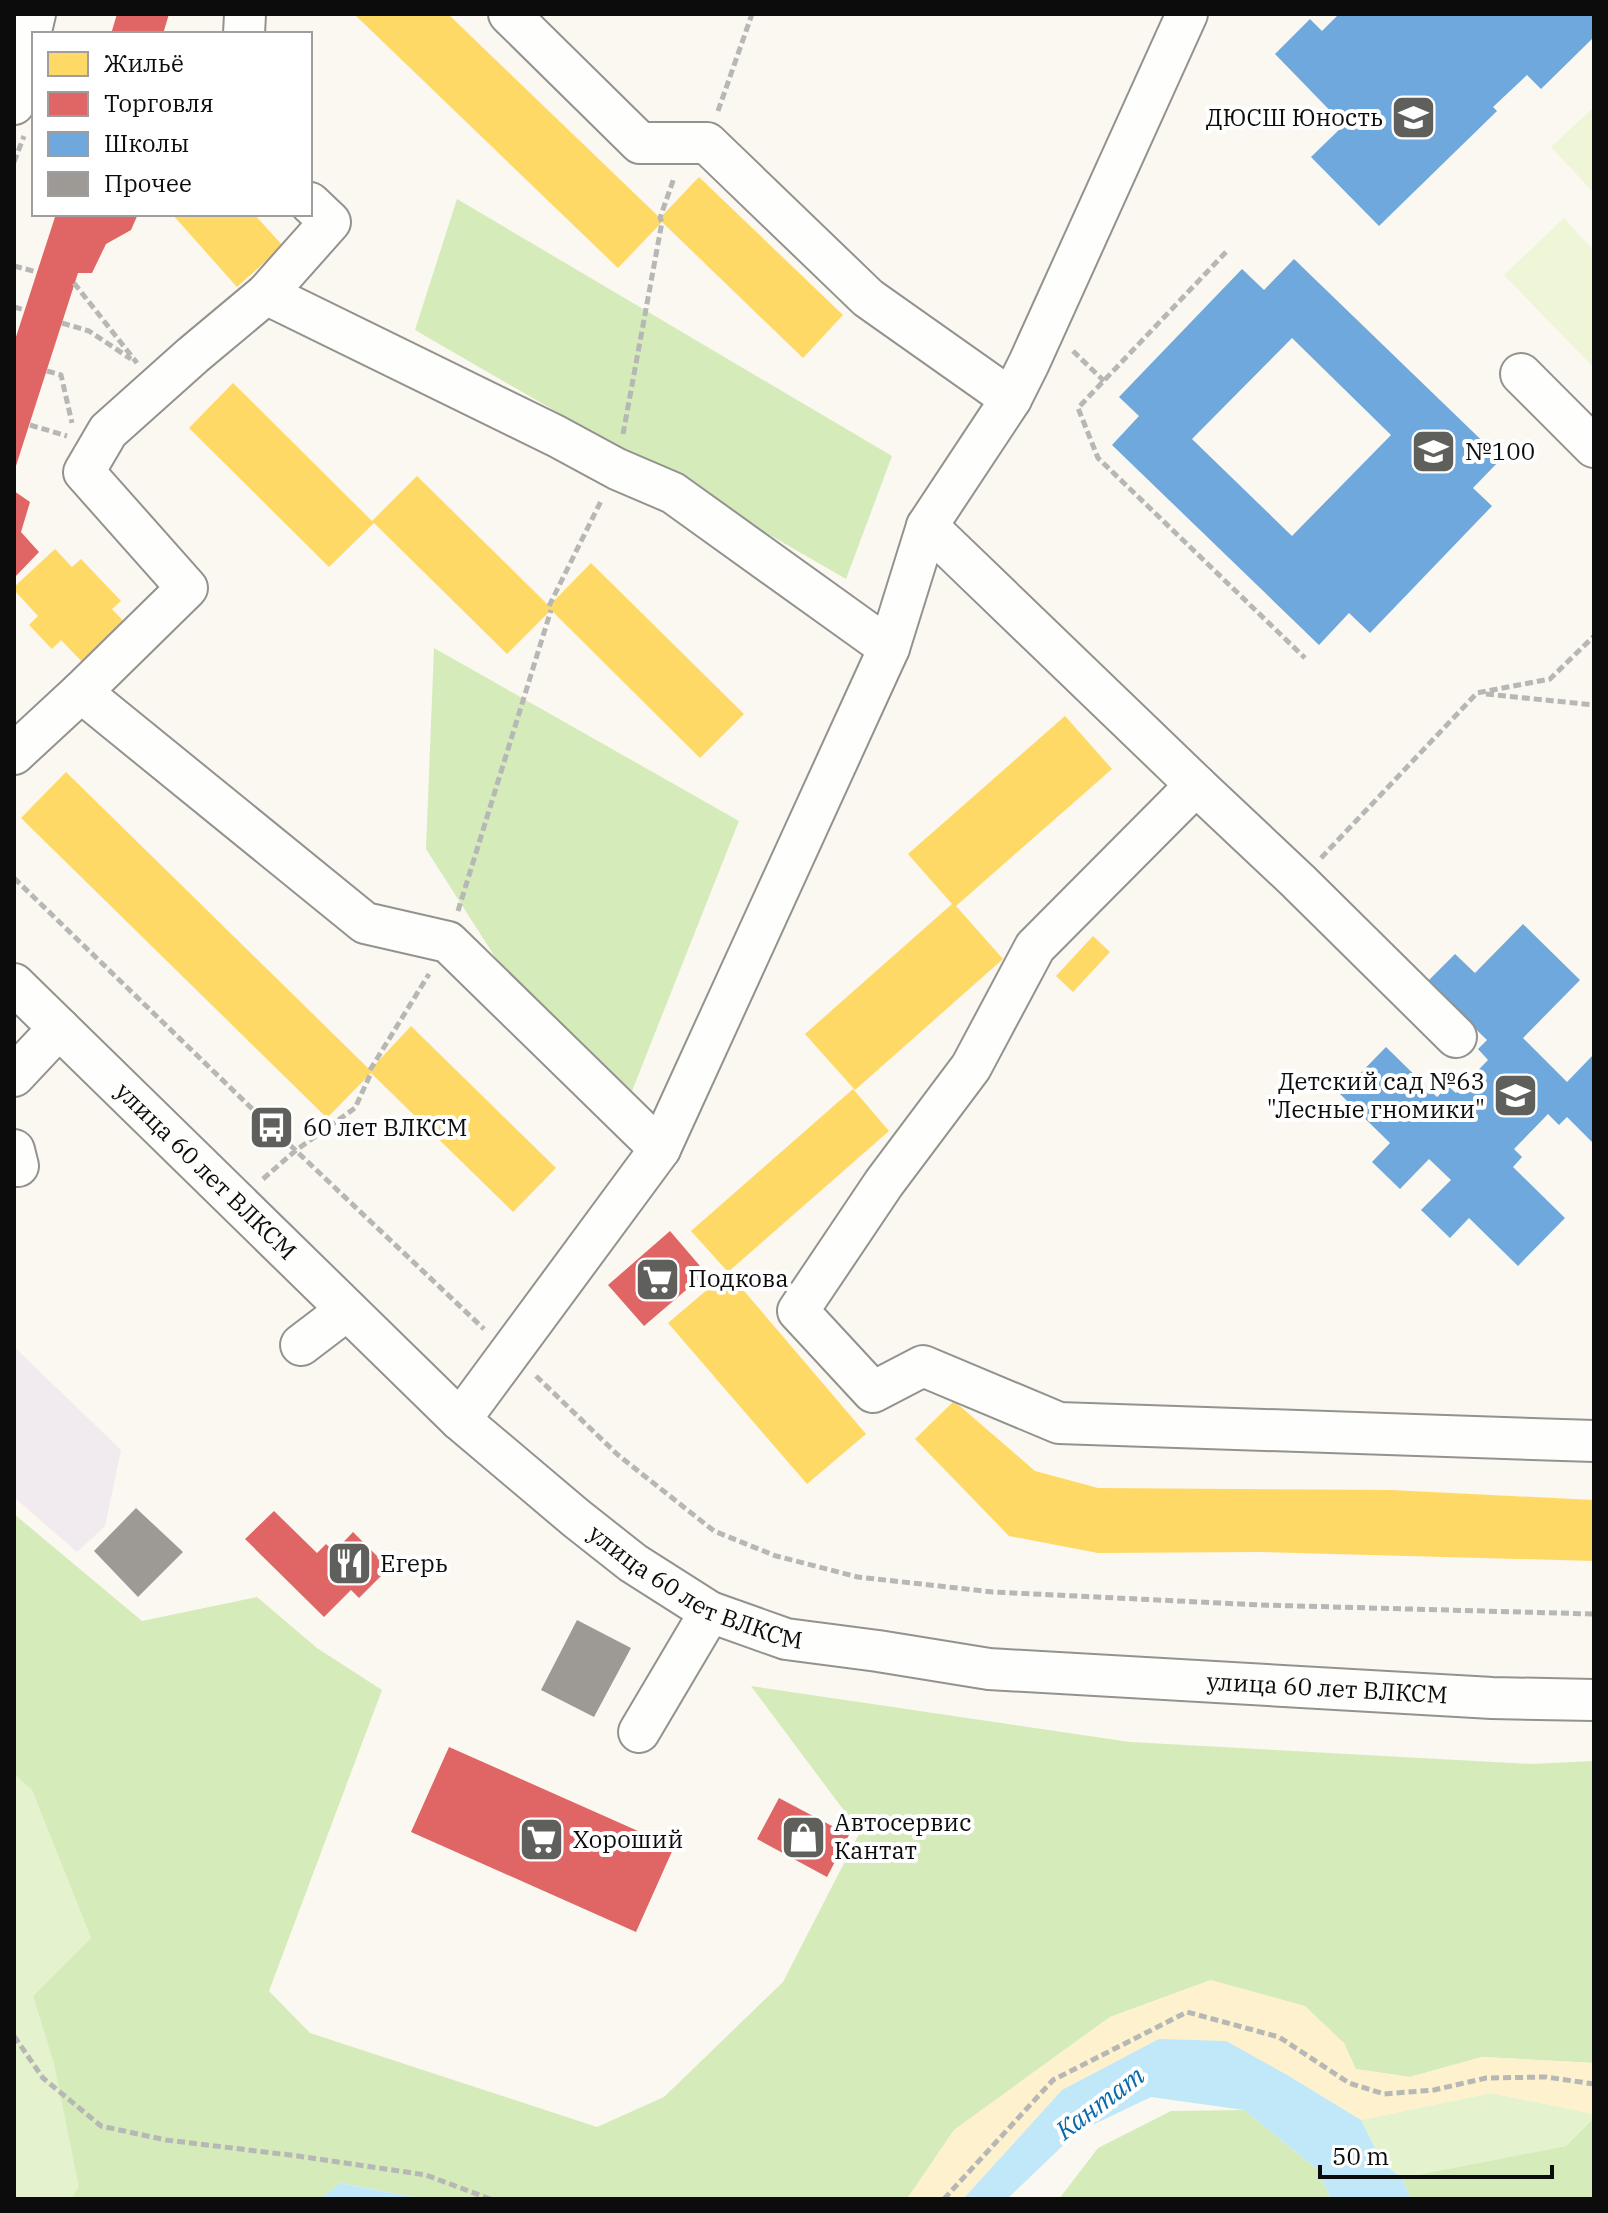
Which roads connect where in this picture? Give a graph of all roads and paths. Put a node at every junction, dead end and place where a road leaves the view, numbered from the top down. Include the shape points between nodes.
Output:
1 (35, 14) edge
2 (509, 14) edge
3 (1187, 14) edge
4 (14, 104) edge
5 (312, 205) edge
6 (660, 218) dead end
7 (1226, 252) dead end
8 (14, 266) edge
9 (37, 272) dead end
10 (74, 283) dead end
11 (266, 294) junction
12 (14, 307) edge
13 (25, 310) dead end
14 (62, 323) dead end
15 (1071, 349) dead end
16 (193, 355) junction
17 (137, 363) junction
18 (47, 371) dead end
19 (1521, 374) dead end
20 (1104, 381) junction
21 (1011, 399) junction
22 (30, 425) dead end
23 (92, 435) junction
24 (1594, 447) edge
25 (617, 469) junction
26 (927, 526) junction
27 (1594, 636) edge
28 (889, 648) junction
29 (1305, 658) dead end
30 (81, 692) junction
31 (1477, 693) junction
32 (1594, 705) edge
33 (14, 754) edge
34 (1196, 785) junction
35 (14, 878) edge
36 (1298, 881) junction
37 (448, 942) junction
38 (14, 984) edge
39 (59, 1028) junction
40 (1456, 1037) dead end
41 (370, 1070) dead end
42 (14, 1076) edge
43 (660, 1149) junction
44 (347, 1310) junction
45 (301, 1345) dead end
46 (510, 1352) junction
47 (460, 1420) junction
48 (1594, 1441) edge
49 (710, 1612) junction
50 (1594, 1614) edge
51 (1594, 1700) edge
52 (639, 1732) dead end
53 (14, 2036) edge
54 (1594, 2084) edge
55 (490, 2199) edge
56 (944, 2199) edge

1 - 4 street
2 - 21 street via 640,143 707,143 868,298
3 - 21 street
5 - 11 street via 330,222
6 - 25 path
7 - 20 path
8 - 9 path
10 - 17 path
11 - 16 street
11 - 25 street
12 - 13 path
14 - 17 path via 89,331
15 - 20 path
16 - 17 path
16 - 23 street
18 - 23 path via 61,375
19 - 24 street
20 - 29 path via 1078,408 1098,458
21 - 26 street
22 - 23 path
23 - 30 street via 84,472 187,588
25 - 28 street via 673,493
25 - 37 path via 550,608
26 - 28 street
26 - 34 street
27 - 31 path via 1550,679
28 - 43 street
30 - 33 street
30 - 37 street via 365,923
31 - 32 path
31 - 36 path
34 - 36 street
34 - 48 street via 1035,947 971,1067 798,1311 873,1392 923,1366 1059,1423
35 - 46 path
36 - 40 street
37 - 41 path
37 - 43 street
38 - 39 street, улица 60 лет ВЛКСМ
39 - 42 street
39 - 44 street, улица 60 лет ВЛКСМ
43 - 46 street
44 - 45 street
44 - 47 street, улица 60 лет ВЛКСМ
46 - 47 street
46 - 50 path via 618,1455 714,1531 776,1556 858,1577 993,1592
47 - 49 street, улица 60 лет ВЛКСМ via 633,1563
49 - 51 street, улица 60 лет ВЛКСМ via 786,1639 989,1669
49 - 52 street
53 - 55 path via 43,2078 101,2126 166,2140 426,2175
54 - 56 path via 1546,2077 1486,2078 1384,2094 1349,2083 1279,2037 1187,2012 1053,2080

